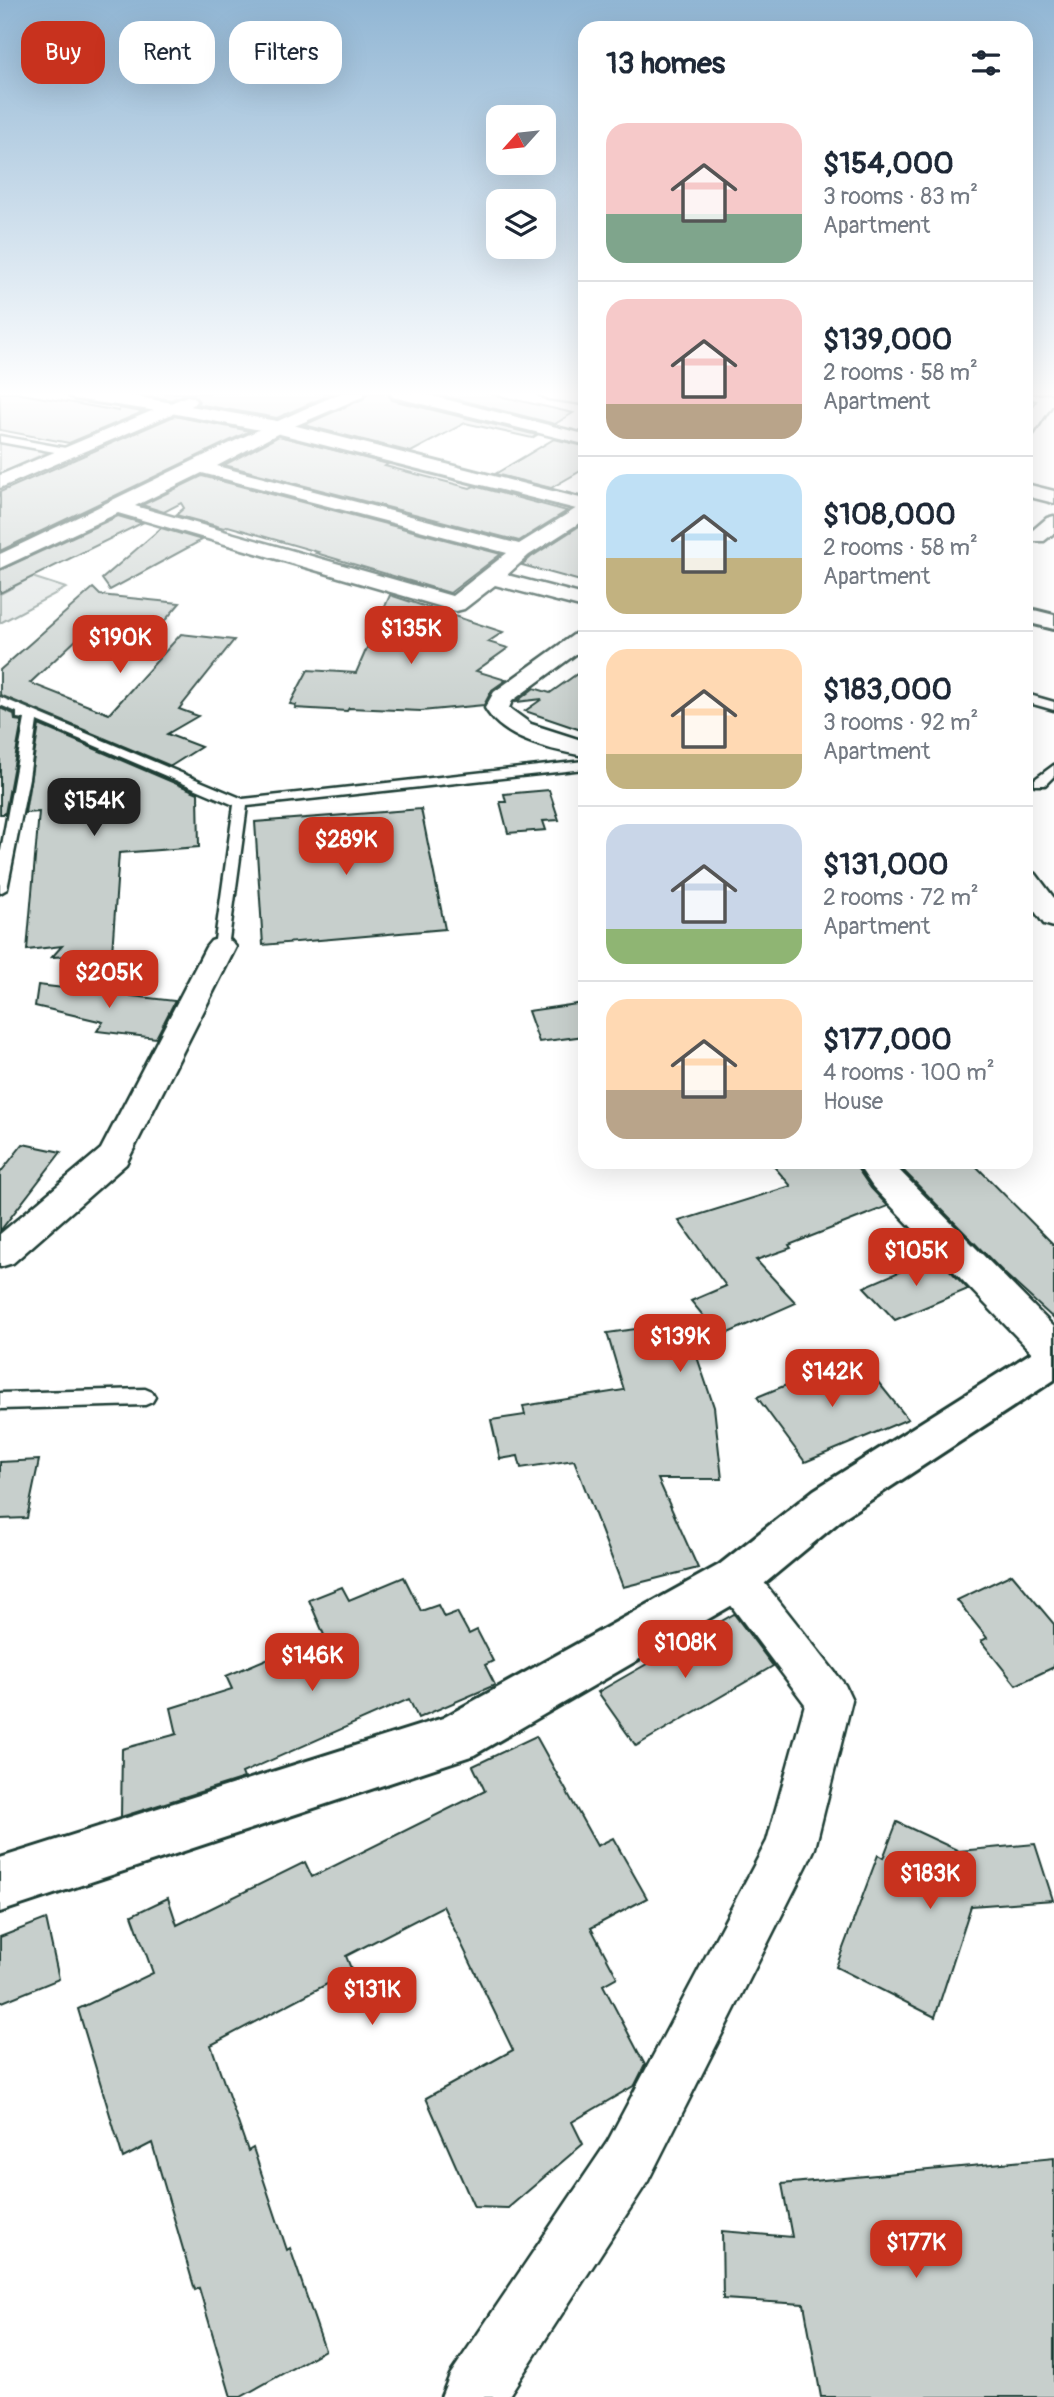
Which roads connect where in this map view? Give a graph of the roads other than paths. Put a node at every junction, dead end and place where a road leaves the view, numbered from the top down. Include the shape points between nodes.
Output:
1 (122, 505) edge
2 (345, 505) edge
3 (118, 507) junction
4 (578, 516) edge
5 (1054, 522) edge
6 (1033, 536) edge
7 (522, 551) junction
8 (0, 562) edge
9 (491, 577) junction
10 (578, 600) edge
11 (1033, 602) edge
12 (1054, 607) edge
13 (1033, 617) edge
14 (1054, 622) edge
15 (578, 642) edge
16 (1033, 700) edge
17 (0, 701) edge
18 (1054, 706) edge
19 (0, 713) edge
20 (32, 716) junction
21 (578, 747) edge
22 (578, 766) edge
23 (1054, 769) edge
24 (1040, 782) dead end
25 (241, 803) junction
26 (0, 889) edge
27 (1033, 890) edge
28 (1054, 918) edge
29 (221, 947) joint
30 (878, 1169) edge
31 (0, 1254) edge
32 (1054, 1351) edge
33 (1054, 1359) edge
34 (145, 1397) dead end
35 (0, 1401) edge
36 (736, 1579) junction
37 (0, 1885) edge
38 (472, 2397) edge

1 - 3 street
2 - 7 street
3 - 8 street
3 - 9 street via 456,604
4 - 7 street
5 - 6 street
7 - 9 street
9 - 10 street
11 - 12 main road
13 - 14 main road
15 - 21 street via 502,697 497,708 502,718 515,726
16 - 18 lane
17 - 20 lane
19 - 20 lane
20 - 25 lane
20 - 26 lane
22 - 25 lane
23 - 24 lane
25 - 29 lane
27 - 28 street
29 - 31 street via 114,1156
30 - 32 street
33 - 36 main road via 830,1503
34 - 35 lane
36 - 37 main road via 456,1738
36 - 38 street via 829,1700 790,1848 628,2161

